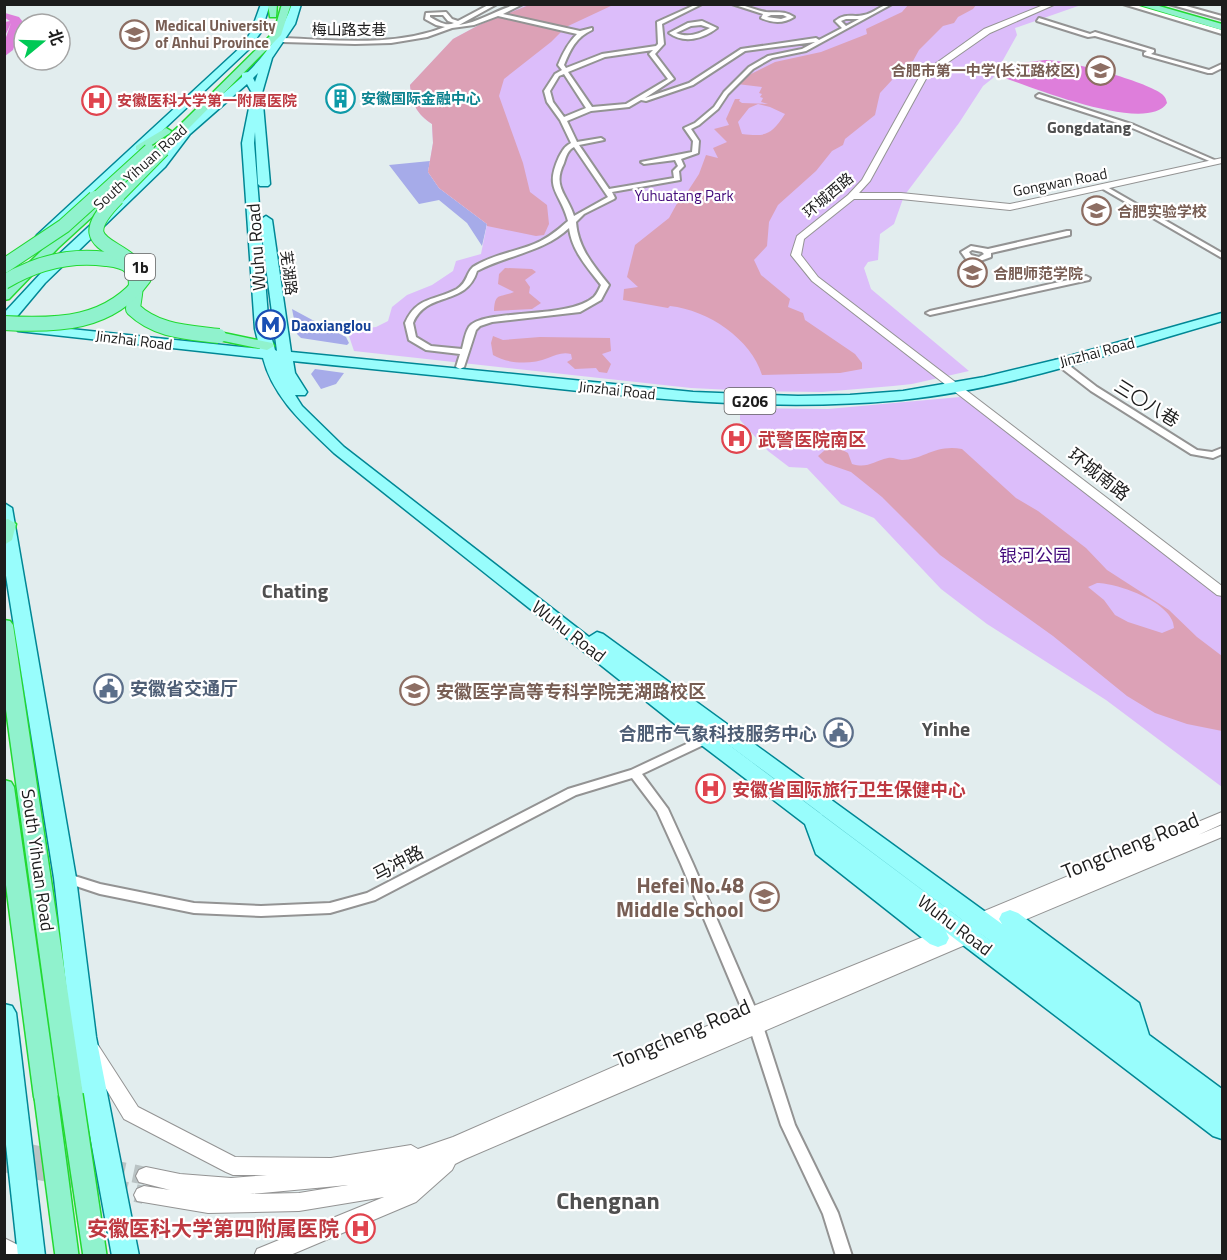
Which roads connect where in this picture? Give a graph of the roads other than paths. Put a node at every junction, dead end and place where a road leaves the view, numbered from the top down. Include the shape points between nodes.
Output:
1 (287, 4) edge
2 (295, 4) edge
3 (495, 4) edge
4 (521, 4) edge
5 (710, 4) edge
6 (734, 4) edge
7 (890, 4) edge
8 (1053, 4) edge
9 (1125, 4) edge
10 (1140, 4) edge
11 (1163, 4) edge
12 (1171, 4) edge
13 (697, 5) edge
14 (749, 5) edge
15 (272, 7) edge
16 (767, 14) dead end
17 (498, 15) junction
18 (1039, 20) dead end
19 (1222, 20) edge
20 (283, 21) junction
21 (459, 23) junction
22 (450, 27) junction
23 (702, 27) dead end
24 (590, 28) dead end
25 (1222, 29) edge
26 (580, 33) junction
27 (281, 37) junction
28 (679, 37) junction
29 (822, 40) junction
30 (660, 46) junction
31 (268, 59) junction
32 (1221, 67) edge
33 (566, 70) junction
34 (244, 78) junction
35 (258, 94) junction
36 (1039, 96) dead end
37 (627, 106) junction
38 (590, 109) junction
39 (211, 112) junction
40 (562, 120) junction
41 (178, 127) junction
42 (601, 140) dead end
43 (575, 144) junction
44 (153, 149) junction
45 (678, 159) junction
46 (1219, 161) edge
47 (644, 162) dead end
48 (863, 184) junction
49 (1105, 188) junction
50 (607, 191) junction
51 (852, 196) junction
52 (901, 196) junction
53 (572, 221) junction
54 (1067, 233) dead end
55 (987, 252) dead end
56 (1222, 256) edge
57 (7, 268) edge
58 (1086, 278) dead end
59 (4, 282) edge
60 (4, 288) edge
61 (4, 296) edge
62 (1222, 309) edge
63 (930, 313) dead end
64 (1222, 317) edge
65 (5, 321) edge
66 (276, 351) junction
67 (464, 352) junction
68 (1059, 362) junction
69 (460, 367) junction
70 (953, 384) junction
71 (1222, 451) edge
72 (6, 524) edge
73 (1222, 592) edge
74 (4, 625) edge
75 (715, 735) junction
76 (635, 773) junction
77 (4, 787) edge
78 (1222, 818) edge
79 (814, 819) junction
80 (1222, 831) edge
81 (65, 878) junction
82 (982, 926) junction
83 (938, 938) junction
84 (4, 1013) edge
85 (754, 1020) junction
86 (84, 1037) junction
87 (7, 1054) edge
88 (59, 1096) junction
89 (1222, 1103) edge
90 (1222, 1128) edge
91 (437, 1151) junction
92 (458, 1153) junction
93 (146, 1176) tunnel mouth
94 (144, 1195) tunnel mouth
95 (4, 1247) edge
96 (19, 1256) edge
97 (32, 1256) edge
98 (67, 1256) edge
99 (95, 1256) edge
100 (126, 1256) edge
101 (264, 1256) edge
102 (844, 1256) edge

1 - 20 highway, South Yihuan Road
2 - 20 highway
2 - 27 main road via 290,28
3 - 21 street
4 - 17 street
5 - 13 street
6 - 14 street
7 - 29 street
8 - 48 street, 环城西路 via 987,31 924,76
9 - 25 street
10 - 25 highway
11 - 19 highway
12 - 19 street
13 - 30 street via 659,23
14 - 16 street
15 - 41 highway, South Yihuan Road via 266,35
15 - 44 main road via 245,48
17 - 22 street
17 - 26 street
18 - 32 street via 1152,51 1146,54 1210,72
20 - 27 highway, South Yihuan Road
21 - 22 street
21 - 22 street via 444,14 428,14 427,18
22 - 27 street, 梅山路支巷 via 386,42
23 - 28 street
24 - 26 street
26 - 33 street via 568,47 561,65
27 - 31 main road
27 - 34 main road
27 - 41 highway, South Yihuan Road
28 - 28 street via 673,31 690,24 714,28 695,37
28 - 30 street
29 - 37 street via 743,51 691,84
29 - 45 street via 804,50 770,57 751,68 716,108 687,128 696,141 694,153
30 - 33 street via 604,55
30 - 37 street via 652,54 671,79
31 - 34 main road
31 - 35 main road, Wuhu Road
33 - 38 street
33 - 40 street via 557,75 547,91
34 - 35 main road
34 - 39 main road
35 - 66 main road, Wuhu Road via 248,143 262,329
36 - 46 street via 1132,126
37 - 38 street
38 - 40 street
39 - 41 main road
39 - 65 main road via 46,271
40 - 43 street
41 - 44 main road, 1b
41 - 44 highway
42 - 43 street
43 - 50 street
43 - 53 street via 567,148 556,172 556,188
44 - 57 highway, South Yihuan Road, bridge via 64,226
44 - 61 highway, South Yihuan Road, bridge
44 - 65 highway, 1b, bridge via 95,226 101,242 142,269 144,278 133,295 110,309 75,320 38,324
45 - 47 street
45 - 50 street via 678,179
46 - 49 street, Gongwan Road
48 - 51 street, 环城西路
48 - 52 street
49 - 52 street, Gongwan Road via 1010,207
49 - 56 street
50 - 53 street via 612,198
51 - 52 street
51 - 70 street, 环城西路 via 800,238 798,260 815,279
53 - 67 street via 576,248 605,285 598,298 577,310 477,324
53 - 67 street via 539,247 507,254 474,270 472,282 465,289 435,298 417,309 409,323 412,338 429,348
54 - 55 street
58 - 63 street
59 - 66 highway, bridge via 49,261 76,256 116,261 131,268 135,277 133,309 141,319 158,327 219,336
60 - 65 highway, bridge via 44,266 75,260 98,261 116,268 123,273 124,285 116,296 91,308
62 - 70 main road, Jinzhai Road
64 - 68 main road, Jinzhai Road / G206
65 - 66 main road, Jinzhai Road
66 - 69 main road, Jinzhai Road
66 - 70 main road, Jinzhai Road / G206 via 742,401 854,399
66 - 75 main road, Wuhu Road via 274,374 297,409 339,450
67 - 69 street
68 - 70 main road, Jinzhai Road / G206
68 - 71 street, 三〇八巷 via 1094,389 1194,452 1213,455
69 - 70 main road, Jinzhai Road via 649,388 782,396
70 - 73 street, 环城南路
72 - 81 main road
74 - 88 highway, South Yihuan Road
75 - 76 street, 马冲路
75 - 79 main road, Wuhu Road
75 - 82 main road, Wuhu Road
76 - 81 street, 马冲路 via 572,792 371,897 330,908 194,908
76 - 85 street via 662,809
77 - 88 highway, South Yihuan Road
78 - 82 street, Tongcheng Road
79 - 82 main road, Wuhu Road
79 - 83 main road via 823,848
80 - 82 street, Tongcheng Road
81 - 86 main road
82 - 83 street, Tongcheng Road
82 - 85 street, Tongcheng Road
82 - 89 main road via 1131,1010 1139,1041
82 - 90 main road, Wuhu Road
83 - 85 street, Tongcheng Road
84 - 87 main road
85 - 91 street, Tongcheng Road
85 - 92 street, Tongcheng Road
85 - 102 street via 788,1125 830,1213
86 - 91 street via 131,1113 233,1166 331,1167
86 - 100 main road
87 - 97 main road
88 - 98 highway, bridge
88 - 99 highway, bridge
91 - 93 street, Tongcheng Road via 364,1175 231,1187
92 - 94 street, Tongcheng Road via 386,1188 299,1202 208,1204
92 - 101 street via 409,1196
95 - 96 street

